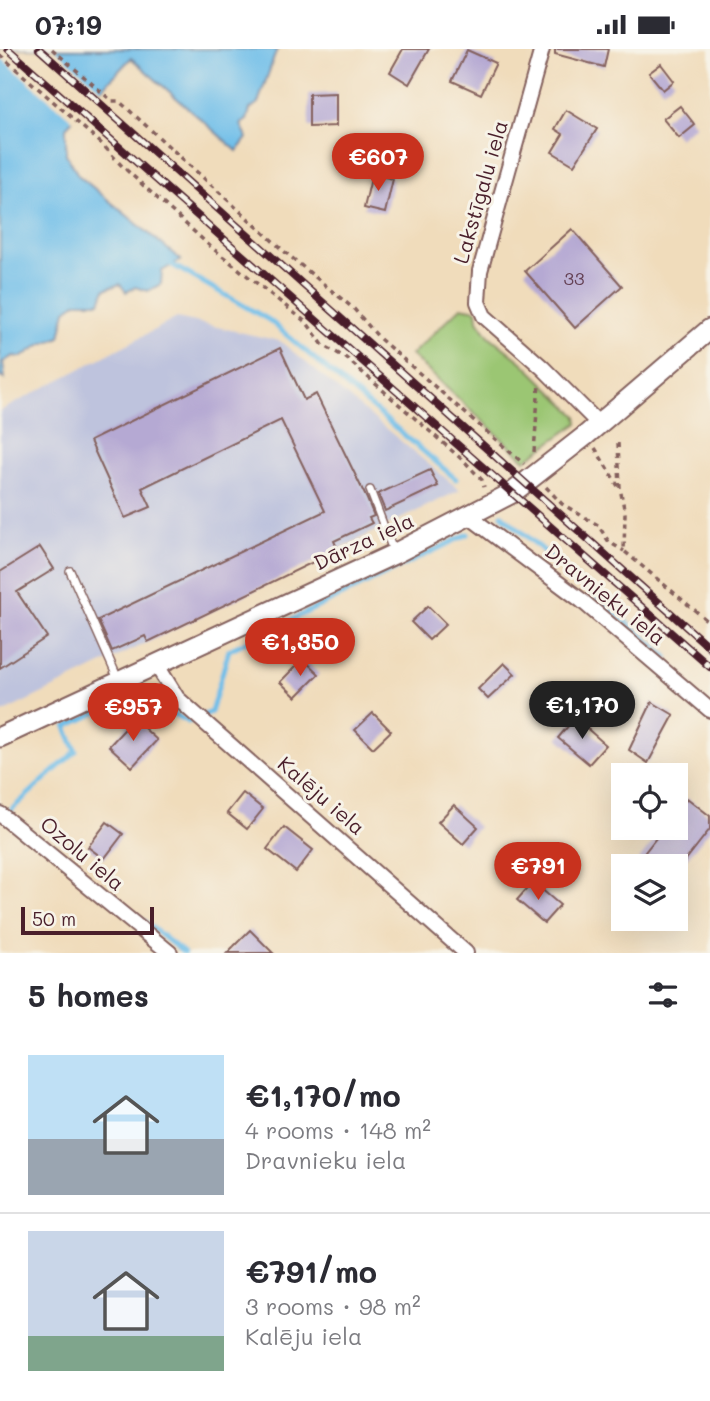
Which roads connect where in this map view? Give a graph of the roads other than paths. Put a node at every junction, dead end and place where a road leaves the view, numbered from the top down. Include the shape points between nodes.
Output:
1 (542, 49) edge
2 (710, 329) edge
3 (592, 430) junction
4 (370, 490) dead end
5 (470, 517) junction
6 (394, 554) junction
7 (70, 571) dead end
8 (156, 664) junction
9 (119, 682) junction
10 (710, 710) edge
11 (0, 737) edge
12 (0, 814) edge
13 (170, 953) edge
14 (466, 953) edge

1 - 3 street, Lakstīgalu iela via 477,288 478,302 485,316 543,368
2 - 3 street, Dārza iela
3 - 5 street, Dārza iela via 535,476
4 - 6 lane
5 - 6 street, Dārza iela
5 - 10 street, Dravnieku iela via 581,600
6 - 8 street, Dārza iela
7 - 9 lane
8 - 9 street, Dārza iela
8 - 14 street, Kalēju iela via 177,698
9 - 11 street, Dārza iela
12 - 13 street, Ozolu iela

